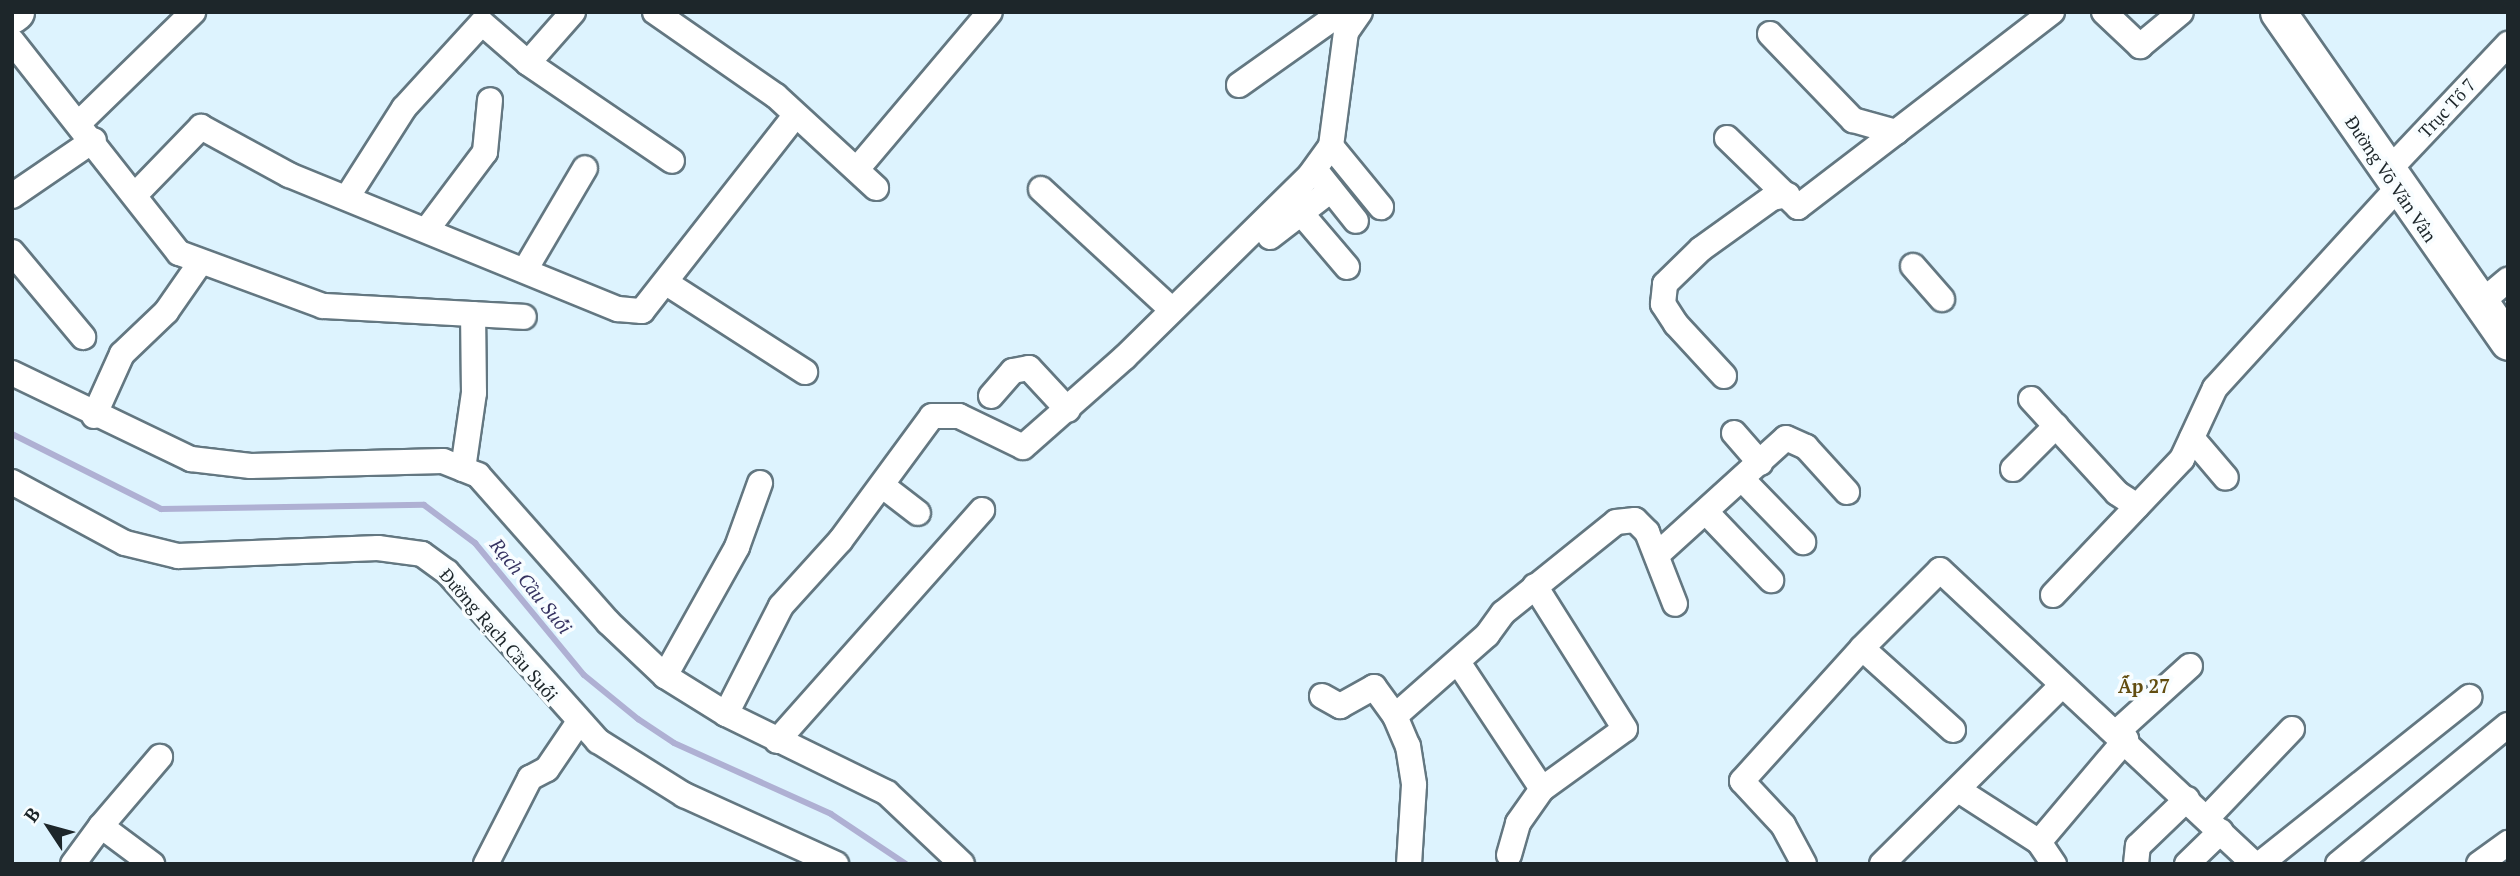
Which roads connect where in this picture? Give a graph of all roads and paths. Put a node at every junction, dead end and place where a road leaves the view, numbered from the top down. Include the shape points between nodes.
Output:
1 (193, 12) edge
2 (573, 12) edge
3 (655, 12) edge
4 (990, 12) edge
5 (2052, 12) edge
6 (2104, 12) edge
7 (2181, 12) edge
8 (2278, 12) edge
9 (1347, 13) edge
10 (1770, 34) dead end
11 (12, 41) edge
12 (2508, 44) edge
13 (528, 63) junction
14 (1239, 85) dead end
15 (490, 100) dead end
16 (794, 117) junction
17 (87, 131) junction
18 (1896, 132) junction
19 (1727, 138) dead end
20 (1331, 146) junction
21 (672, 161) dead end
22 (585, 168) dead end
23 (858, 168) junction
24 (1315, 168) junction
25 (2391, 181) junction
26 (876, 188) dead end
27 (1041, 189) dead end
28 (1331, 190) junction
29 (135, 195) junction
30 (1788, 195) junction
31 (12, 196) edge
32 (348, 196) junction
33 (1381, 207) dead end
34 (1301, 213) junction
35 (1356, 221) dead end
36 (428, 228) junction
37 (1270, 237) dead end
38 (12, 252) edge
39 (200, 263) junction
40 (1913, 266) dead end
41 (1347, 267) dead end
42 (525, 270) junction
43 (2508, 280) edge
44 (668, 284) junction
45 (1942, 299) dead end
46 (2479, 304) junction
47 (1172, 310) junction
48 (472, 314) junction
49 (524, 317) dead end
50 (83, 337) dead end
51 (2508, 342) edge
52 (805, 372) dead end
53 (12, 373) edge
54 (1724, 376) dead end
55 (991, 396) dead end
56 (2031, 399) dead end
57 (1068, 411) junction
58 (94, 416) junction
59 (2056, 426) junction
60 (1734, 433) dead end
61 (2192, 438) junction
62 (2013, 469) dead end
63 (463, 470) junction
64 (1751, 471) junction
65 (2226, 478) dead end
66 (12, 482) edge
67 (760, 483) dead end
68 (883, 486) junction
69 (1847, 492) dead end
70 (2137, 506) junction
71 (982, 510) dead end
72 (918, 513) dead end
73 (1707, 513) junction
74 (1803, 542) dead end
75 (1659, 553) junction
76 (1771, 580) dead end
77 (1535, 586) junction
78 (2053, 595) dead end
79 (1675, 604) dead end
80 (1862, 649) junction
81 (1458, 662) junction
82 (2190, 666) dead end
83 (665, 676) junction
84 (2062, 685) junction
85 (1322, 696) dead end
86 (2469, 697) dead end
87 (726, 714) junction
88 (1395, 716) junction
89 (579, 722) junction
90 (2508, 725) edge
91 (2292, 729) dead end
92 (1953, 730) dead end
93 (2122, 735) junction
94 (776, 741) junction
95 (160, 757) dead end
96 (1542, 789) junction
97 (1960, 791) junction
98 (2188, 799) junction
99 (2214, 825) junction
100 (101, 826) junction
101 (2039, 842) junction
102 (2508, 843) edge
103 (1512, 856) edge
104 (73, 864) edge
105 (152, 864) edge
106 (486, 864) edge
107 (836, 864) edge
108 (962, 864) edge
109 (1409, 864) edge
110 (1804, 864) edge
111 (1882, 864) edge
112 (2054, 864) edge
113 (2136, 864) edge
114 (2187, 864) edge
115 (2254, 864) edge
116 (2260, 864) edge
117 (2338, 864) edge
118 (2479, 864) edge

1 - 17 street
2 - 13 street
3 - 16 street via 776,96
4 - 23 street
5 - 18 street
6 - 7 street via 2140,46
8 - 25 street, Đường Võ Văn Vân
9 - 14 street
9 - 20 street
10 - 18 street via 1853,120
11 - 17 street
12 - 25 street, Trục Tổ 7
13 - 21 street
13 - 32 street via 482,23 404,108
15 - 36 street via 485,152
16 - 23 street
16 - 44 street
17 - 29 street
17 - 31 street
18 - 30 street via 1798,207
19 - 30 street
20 - 24 street
20 - 33 street
22 - 42 street
23 - 26 street
24 - 28 street
24 - 47 street
25 - 46 street, Đường Võ Văn Vân
25 - 61 street, Trục Tổ 7 via 2215,388
27 - 47 street
28 - 34 street
28 - 35 street
29 - 32 street via 201,127 246,155
29 - 39 street via 179,253
30 - 54 street via 1765,215 1675,268 1665,284 1663,304
32 - 36 street
34 - 37 street
34 - 41 street
36 - 42 street
38 - 50 street
39 - 48 street via 323,306
39 - 58 street via 166,312 122,354
40 - 45 street
42 - 44 street via 618,309 642,312
43 - 46 street
44 - 52 street
46 - 51 street, Đường Võ Văn Vân
47 - 57 street
48 - 49 street
48 - 63 street via 474,393
53 - 58 street
55 - 57 street via 1013,371 1029,369
56 - 59 street
57 - 68 street via 1023,447 939,412
58 - 63 street via 191,459 251,466 443,461
59 - 62 street
59 - 70 street
60 - 64 street
61 - 65 street
61 - 70 street, Trục Tổ 7 via 2182,458
63 - 83 street via 478,475 608,622
64 - 69 street via 1786,438 1806,447
64 - 73 street
64 - 74 street
66 - 89 street, Đường Rạch Cầu Suối via 125,543 178,556 378,548 422,554 447,572
67 - 83 street via 737,547
68 - 72 street
68 - 87 street via 781,606
70 - 78 street, Trục Tổ 7
71 - 94 street
73 - 75 street
73 - 76 street
75 - 77 street via 1635,520 1616,522
75 - 79 street
77 - 81 street
77 - 96 street via 1625,722 1622,733
80 - 84 street via 1940,570
80 - 92 street
80 - 110 street via 1742,782 1783,825
81 - 88 street
81 - 96 street
82 - 93 street
83 - 87 street
84 - 93 street
84 - 97 street
85 - 88 street via 1340,706 1372,687
86 - 116 street
87 - 94 street
88 - 109 street via 1408,746 1414,785
89 - 106 street via 547,768 530,778
89 - 107 street, Đường Rạch Cầu Suối via 636,769
90 - 117 street
91 - 99 street
93 - 98 street
93 - 101 street
94 - 108 street via 887,793
95 - 100 street
96 - 103 street via 1518,823
97 - 101 street
97 - 111 street
98 - 99 street
98 - 113 street via 2138,846
99 - 114 street
99 - 115 street
100 - 104 street
100 - 105 street
101 - 112 street
102 - 118 street

